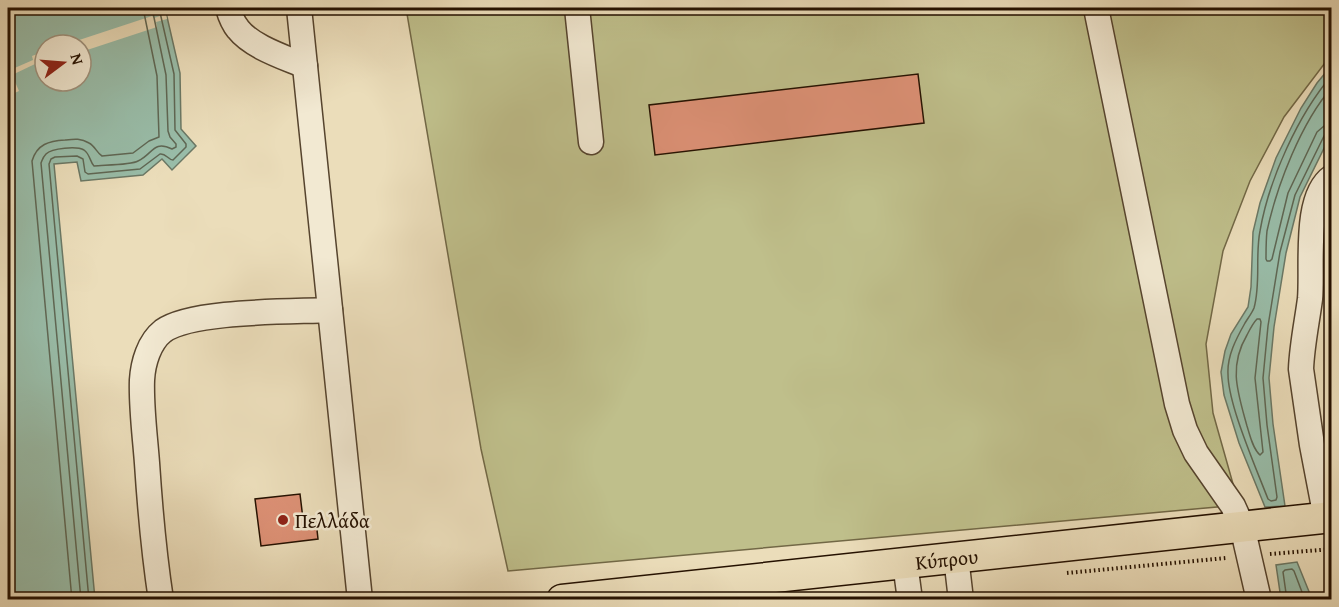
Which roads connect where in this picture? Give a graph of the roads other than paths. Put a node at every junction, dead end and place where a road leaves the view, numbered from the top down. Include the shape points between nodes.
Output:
1 (228, 8) edge
2 (299, 8) edge
3 (577, 8) edge
4 (1096, 8) edge
5 (305, 66) junction
6 (591, 142) dead end
7 (1330, 173) edge
8 (330, 310) junction
9 (1329, 518) edge
10 (1242, 526) junction
11 (956, 557) junction
12 (905, 562) junction
13 (161, 600) edge
14 (360, 600) edge
15 (562, 600) edge
16 (910, 600) edge
17 (962, 600) edge
18 (1259, 600) edge

1 - 5 street via 238,30 249,39
2 - 5 street
3 - 6 street
4 - 10 street via 1177,404 1196,453 1233,506
5 - 8 street
7 - 9 street via 1320,192 1312,226 1311,287 1301,357 1312,445
8 - 13 street via 187,320 163,331 149,347 142,379 153,546
8 - 14 street
9 - 10 main road, Κύπρου
10 - 11 main road, Κύπρου
10 - 18 street
11 - 12 main road, Κύπρου
11 - 17 street
12 - 15 main road, Κύπρου
12 - 16 street

